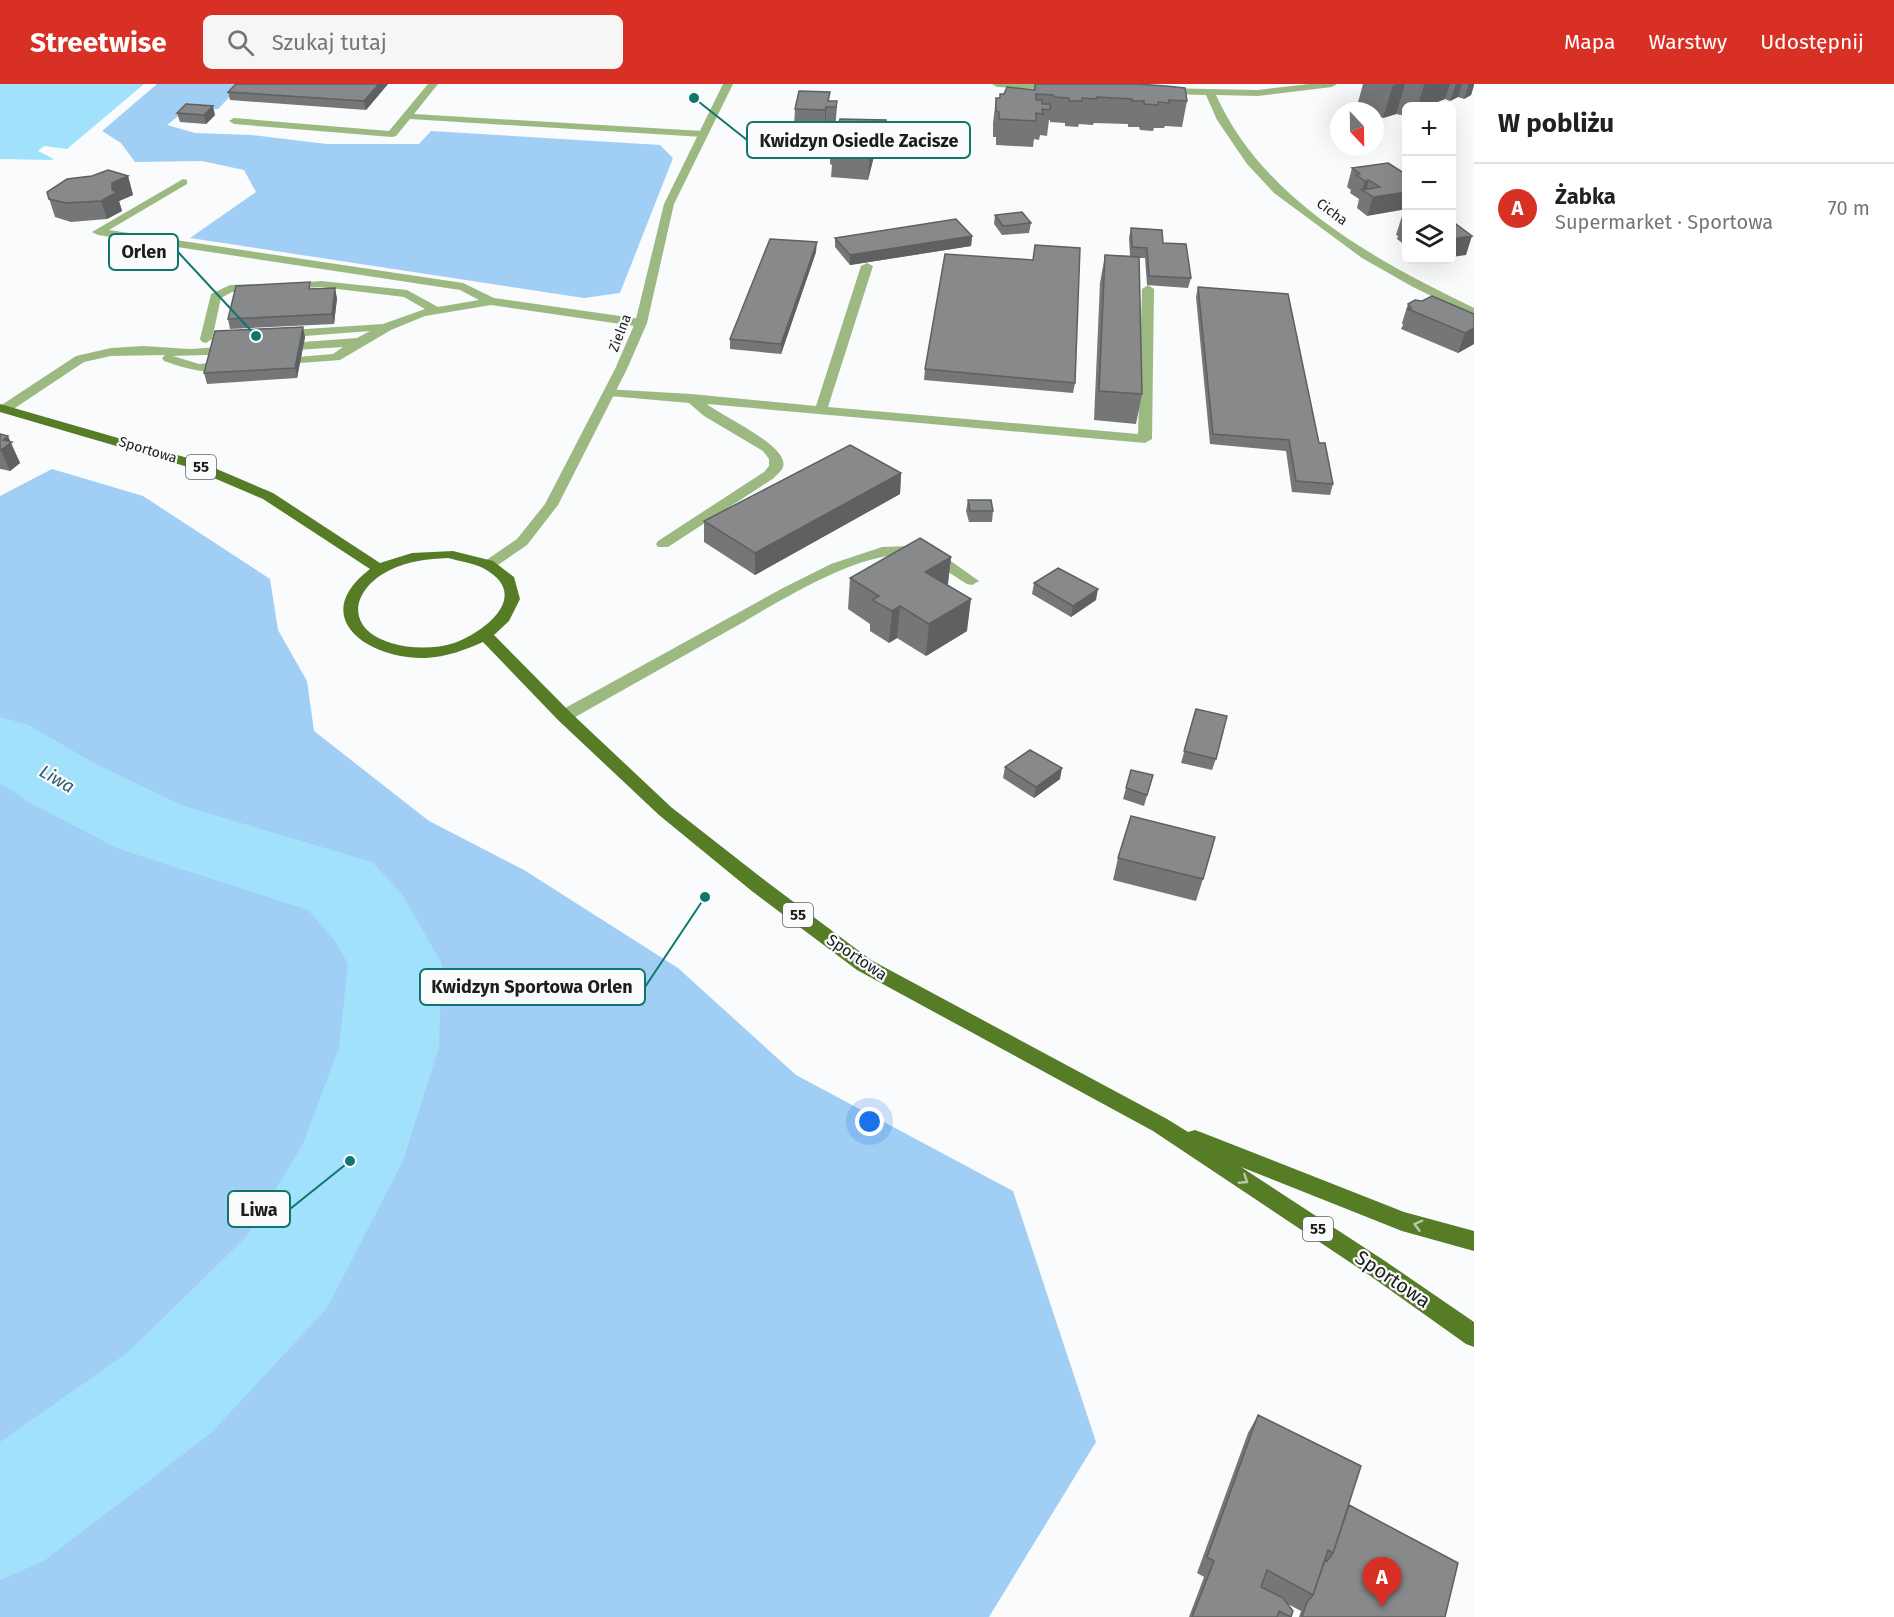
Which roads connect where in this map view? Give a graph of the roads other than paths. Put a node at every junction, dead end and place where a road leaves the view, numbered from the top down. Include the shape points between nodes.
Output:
1 (433, 84) edge
2 (728, 84) edge
3 (997, 84) edge
4 (1332, 84) edge
5 (1068, 87) edge
6 (1150, 91) edge
7 (1210, 93) junction
8 (407, 116) junction
9 (234, 121) dead end
10 (703, 134) junction
11 (183, 182) dead end
12 (867, 266) edge
13 (1148, 289) edge
14 (491, 301) junction
15 (435, 310) junction
16 (1474, 313) edge
17 (641, 323) junction
18 (387, 327) junction
19 (262, 335) edge
20 (240, 337) edge
21 (206, 339) junction
22 (360, 342) junction
23 (269, 348) edge
24 (246, 349) edge
25 (143, 350) junction
26 (267, 363) edge
27 (244, 364) edge
28 (610, 392) junction
29 (691, 398) junction
30 (2, 409) edge
31 (821, 410) junction
32 (663, 544) dead end
33 (490, 564) junction
34 (379, 569) junction
35 (972, 581) dead end
36 (486, 636) junction
37 (564, 716) junction
38 (1160, 1125) junction
39 (1474, 1240) edge
40 (1474, 1336) edge

1 - 8 street
2 - 10 street, Zielna
3 - 5 street
4 - 7 street via 1282,92
6 - 7 street
7 - 16 street, Cicha via 1222,120 1246,155 1278,191 1366,256
8 - 9 street via 392,134
8 - 10 street
10 - 17 street, Zielna via 669,204
11 - 14 street via 98,232 463,287
12 - 31 street
13 - 31 street via 1145,439
14 - 15 street
14 - 17 street
15 - 18 street
15 - 21 street via 407,294 358,287 321,284 230,289 215,296
17 - 28 street, Zielna
18 - 19 street
18 - 22 street
20 - 21 street
21 - 25 street
22 - 23 street
22 - 26 street via 336,357
24 - 25 street via 190,353
25 - 27 street via 198,368
25 - 30 street via 80,359
28 - 29 street
28 - 33 street, Zielna via 551,505 522,542
29 - 31 street
29 - 32 street via 709,414 768,448 776,459 776,468
30 - 34 main road, Sportowa / 55 via 193,464 268,496
33 - 34 main road via 448,554 400,560
33 - 36 main road via 505,576 513,590 512,606 503,622
34 - 36 main road via 360,584 350,600 349,618 358,633 377,645 402,653 432,653
35 - 37 street via 943,562 910,550 882,551 836,567 788,591
36 - 37 main road, Sportowa / 55
37 - 38 main road, Sportowa / 55 via 665,811 864,964
39 -> 38 main road, Sportowa / 55 via 1402,1221
38 -> 40 main road, Sportowa / 55

